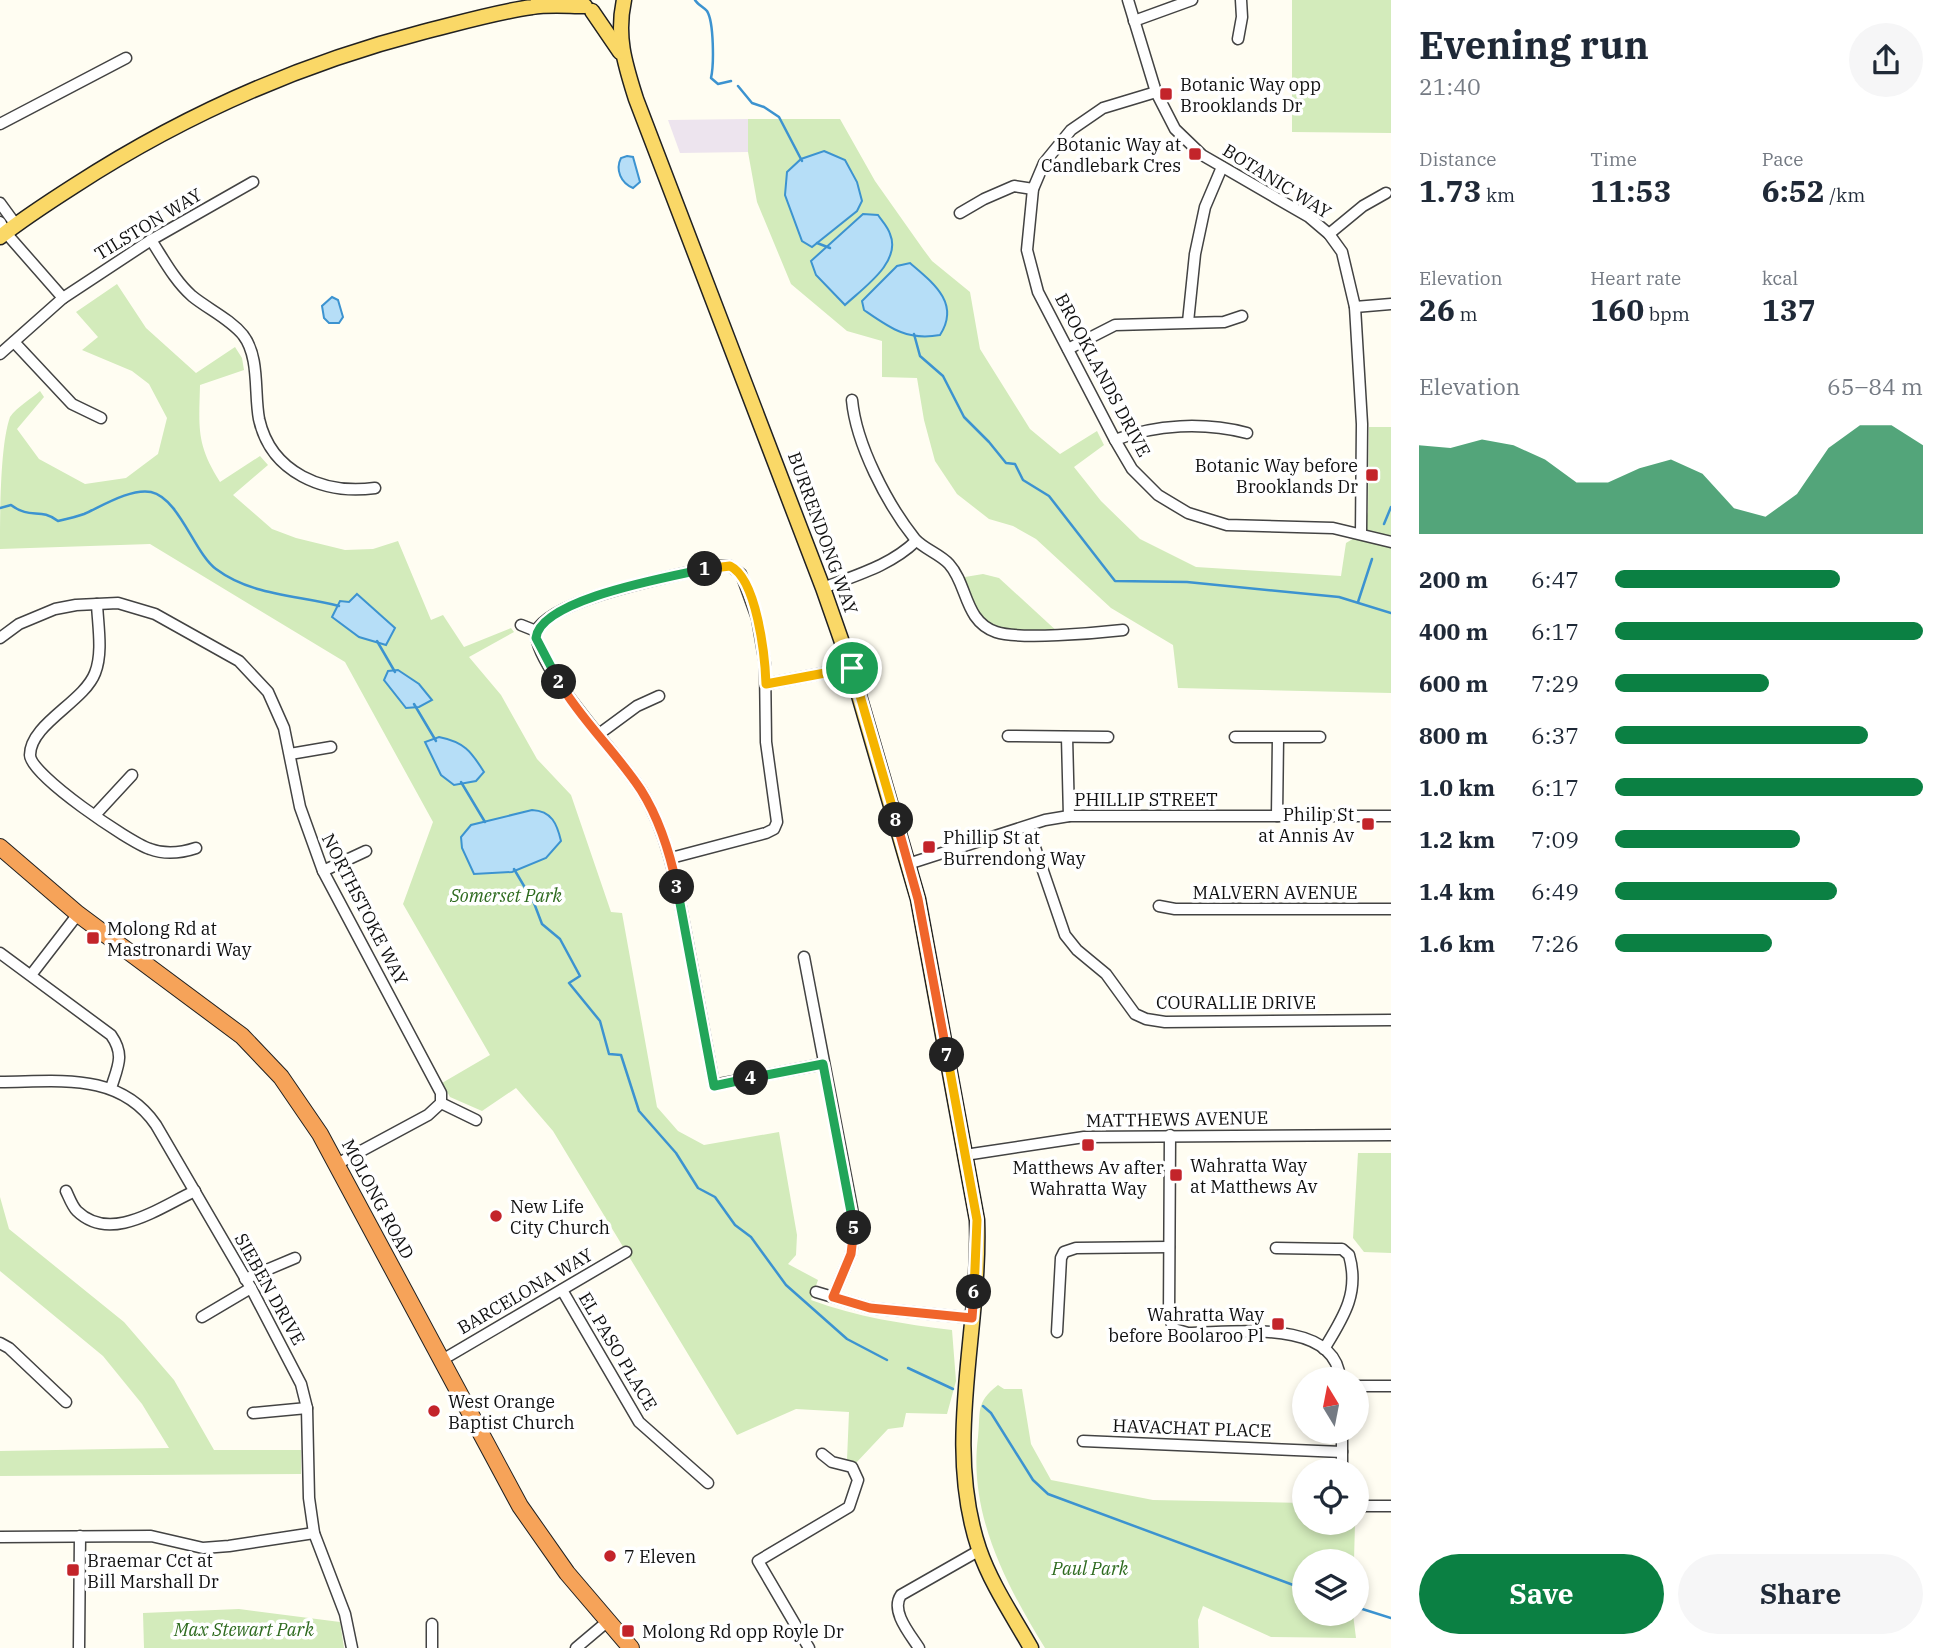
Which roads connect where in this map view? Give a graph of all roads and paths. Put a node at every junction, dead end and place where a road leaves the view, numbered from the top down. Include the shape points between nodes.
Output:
1 (624, 0) edge
2 (1128, 0) edge
3 (1192, 0) edge
4 (1241, 0) edge
5 (541, 3) edge
6 (586, 6) edge
7 (1134, 21) junction
8 (1238, 40) dead end
9 (623, 56) junction
10 (126, 58) dead end
11 (1156, 92) junction
12 (0, 124) edge
13 (1222, 167) junction
14 (253, 182) dead end
15 (1033, 189) junction
16 (1386, 193) dead end
17 (0, 203) edge
18 (960, 213) dead end
19 (5, 229) edge
20 (1329, 234) junction
21 (151, 240) junction
22 (63, 298) junction
23 (1391, 304) edge
24 (1355, 307) junction
25 (1242, 316) dead end
26 (1188, 322) junction
27 (14, 341) junction
28 (1068, 349) junction
29 (0, 354) edge
30 (852, 400) dead end
31 (101, 418) dead end
32 (1247, 433) dead end
33 (1115, 440) junction
34 (375, 488) dead end
35 (1361, 534) junction
36 (916, 541) junction
37 (1391, 542) edge
38 (823, 587) junction
39 (97, 604) junction
40 (521, 625) dead end
41 (1123, 630) dead end
42 (536, 631) junction
43 (0, 638) edge
44 (852, 668) junction
45 (766, 684) junction
46 (659, 696) dead end
47 (599, 734) junction
48 (1008, 736) dead end
49 (1067, 737) junction
50 (1108, 737) dead end
51 (1235, 737) dead end
52 (1320, 737) dead end
53 (1278, 738) junction
54 (331, 747) dead end
55 (290, 754) junction
56 (132, 775) dead end
57 (95, 815) junction
58 (1069, 816) junction
59 (1277, 816) junction
60 (1391, 816) edge
61 (1028, 827) junction
62 (0, 847) edge
63 (197, 848) dead end
64 (366, 851) dead end
65 (671, 858) junction
66 (908, 864) junction
67 (323, 870) junction
68 (1158, 906) dead end
69 (1391, 909) edge
70 (78, 914) junction
71 (0, 953) edge
72 (804, 957) dead end
73 (31, 975) junction
74 (1391, 1020) edge
75 (823, 1064) junction
76 (0, 1082) edge
77 (111, 1088) junction
78 (441, 1103) junction
79 (476, 1120) dead end
80 (1170, 1135) junction
81 (1391, 1135) edge
82 (965, 1155) junction
83 (337, 1164) junction
84 (66, 1191) dead end
85 (195, 1191) junction
86 (1169, 1247) junction
87 (1276, 1248) dead end
88 (626, 1252) dead end
89 (295, 1258) dead end
90 (248, 1283) junction
91 (562, 1290) junction
92 (816, 1292) dead end
93 (833, 1297) junction
94 (202, 1317) dead end
95 (972, 1318) junction
96 (1057, 1332) dead end
97 (0, 1343) edge
98 (1324, 1349) junction
99 (442, 1360) junction
100 (1336, 1367) edge
101 (1369, 1386) edge
102 (1391, 1386) edge
103 (66, 1402) dead end
104 (307, 1408) junction
105 (253, 1413) dead end
106 (1083, 1441) dead end
107 (1342, 1444) edge
108 (1342, 1452) junction
109 (822, 1454) dead end
110 (1342, 1458) edge
111 (708, 1483) dead end
112 (1369, 1506) edge
113 (1391, 1506) edge
114 (314, 1533) junction
115 (80, 1536) junction
116 (0, 1537) edge
117 (980, 1550) junction
118 (608, 1621) junction
119 (432, 1624) dead end
120 (79, 1648) edge
121 (352, 1648) edge
122 (432, 1648) edge
123 (576, 1648) edge
124 (631, 1648) edge
125 (809, 1648) edge
126 (919, 1648) edge
127 (1031, 1648) edge

1 - 6 main road via 609,12
1 - 9 main road, BURRENDONG WAY via 619,21
2 - 7 street, BOTANIC WAY
3 - 7 street
4 - 8 street
5 - 6 main road
5 - 19 main road via 364,49 252,90 130,151
6 - 9 main road, BURRENDONG WAY
7 - 11 street, BOTANIC WAY
9 - 38 main road, BURRENDONG WAY
10 - 12 street
11 - 13 street, BOTANIC WAY via 1175,129
11 - 15 street, BROOKLANDS DRIVE via 1103,108 1071,130 1044,163
13 - 20 street, BOTANIC WAY via 1309,217
13 - 26 street via 1195,254
14 - 21 street, TILSTON WAY
15 - 18 street via 1014,186
15 - 28 street, BROOKLANDS DRIVE via 1027,250 1038,292
16 - 20 street
17 - 19 street
19 - 22 street
20 - 24 street, BOTANIC WAY via 1342,252
21 - 22 street, TILSTON WAY
21 - 34 street via 178,282 244,336 256,378 259,419 272,452 320,485 353,491
22 - 27 street, TILSTON WAY
23 - 24 street
24 - 35 street, BOTANIC WAY via 1363,424
25 - 26 street via 1224,322
26 - 28 street via 1115,325
27 - 29 street, TILSTON WAY
27 - 31 street via 72,404
28 - 33 street, BROOKLANDS DRIVE
30 - 36 street via 877,479
32 - 33 street via 1226,428 1154,428
33 - 35 street, BROOKLANDS DRIVE via 1132,469 1158,495 1188,513 1227,525 1333,528
35 - 37 street, BROOKLANDS DRIVE
36 - 38 street via 885,564
36 - 41 street via 948,563 980,623 996,632
38 - 44 main road, BURRENDONG WAY
39 - 43 street, NORTHSTOKE WAY via 55,609 19,624
39 - 55 street, NORTHSTOKE WAY via 117,603 156,614 239,661 268,692
39 - 57 street via 99,660 94,675 34,740 30,754 44,777
40 - 42 street
42 - 45 street via 551,616 590,598 730,566 741,573 757,618
42 - 47 street via 538,645 565,691
44 - 45 street
44 - 66 main road, BURRENDONG WAY
45 - 65 street via 768,766 778,814 774,829
46 - 47 street
47 - 65 street via 642,791
48 - 49 street
49 - 50 street
49 - 58 street
51 - 53 street
52 - 53 street
53 - 59 street
54 - 55 street
55 - 67 street, NORTHSTOKE WAY via 300,807
56 - 57 street
57 - 63 street via 151,850 178,854
58 - 59 street, PHILLIP STREET
58 - 61 street, PHILLIP STREET
59 - 60 street, PHILLIP STREET
61 - 66 street, PHILLIP STREET
61 - 74 street, COURALLIE DRIVE via 1065,935 1106,974 1135,1014 1165,1022
62 - 70 highway, MOLONG ROAD
64 - 67 street
65 - 75 street via 714,1086
66 - 82 main road, BURRENDONG WAY
67 - 78 street, NORTHSTOKE WAY via 440,1090
68 - 69 street, MALVERN AVENUE
70 - 73 street
70 - 83 highway, MOLONG ROAD via 257,1050 302,1105
71 - 73 street
72 - 75 street
73 - 77 street via 118,1045 120,1060
75 - 93 street via 855,1224 851,1254
76 - 77 street, SIEBEN DRIVE via 83,1082
77 - 85 street, SIEBEN DRIVE via 145,1109
78 - 79 street
78 - 83 street via 428,1115
80 - 81 street, MATTHEWS AVENUE
80 - 82 street, MATTHEWS AVENUE via 1075,1137
80 - 86 street
82 - 95 main road, BURRENDONG WAY via 977,1220
83 - 99 highway, MOLONG ROAD
84 - 85 street via 76,1210 100,1225 115,1226
85 - 90 street, SIEBEN DRIVE
86 - 96 street via 1064,1252
86 - 98 street via 1169,1317 1174,1329 1294,1334
87 - 98 street via 1342,1249 1349,1255 1350,1302
88 - 91 street, BARCELONA WAY
89 - 90 street
90 - 94 street
90 - 104 street, SIEBEN DRIVE via 292,1362
91 - 99 street, BARCELONA WAY
91 - 111 street, EL PASO PLACE via 639,1422
92 - 93 street
93 - 95 street via 870,1308
95 - 117 main road, BURRENDONG WAY via 963,1459
97 - 103 street
98 - 100 street
99 - 118 highway, MOLONG ROAD via 520,1506
101 - 102 street
104 - 105 street
104 - 114 street, SIEBEN DRIVE
106 - 108 street, HAVACHAT PLACE
107 - 108 street
108 - 110 street
109 - 125 street via 852,1467 858,1480 849,1507 758,1561
112 - 113 street
114 - 115 street via 203,1548 151,1536
114 - 121 street, SIEBEN DRIVE via 345,1614
115 - 116 street
115 - 120 street
117 - 126 street via 901,1595 898,1612
117 - 127 main road, BURRENDONG WAY
118 - 123 street
118 - 124 highway, MOLONG ROAD
119 - 122 street

